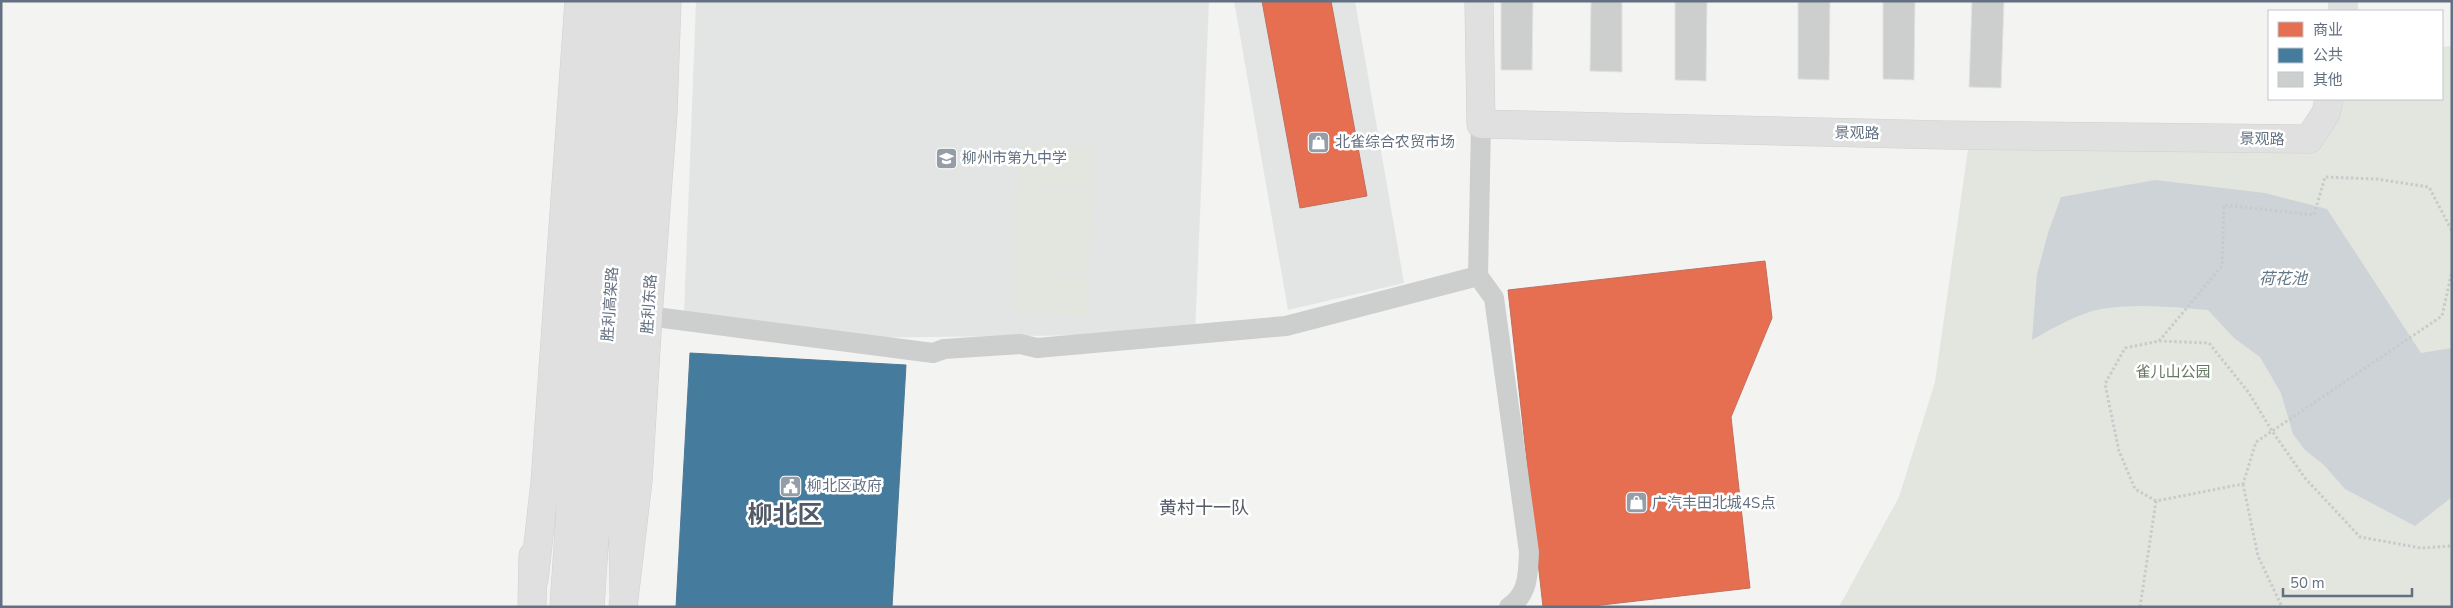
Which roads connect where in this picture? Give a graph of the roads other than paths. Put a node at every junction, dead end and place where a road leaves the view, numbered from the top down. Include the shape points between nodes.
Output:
1 (571, 1) edge
2 (579, 1) edge
3 (604, 1) edge
4 (630, 1) edge
5 (652, 1) edge
6 (667, 1) edge
7 (1479, 1) edge
8 (2329, 100) edge
9 (1481, 124) junction
10 (1478, 276) junction
11 (648, 316) junction
12 (534, 580) junction
13 (623, 600) edge
14 (532, 607) edge
15 (564, 607) edge
16 (590, 607) edge
17 (1509, 607) edge

1 - 12 main road via 532,478
2 - 12 main road via 545,482
3 - 15 main road, 胜利高架路
4 - 16 main road, 胜利高架路
5 - 13 main road via 622,481
6 - 11 main road, 胜利东路 via 663,112
7 - 9 main road
8 - 9 main road, 景观路 via 2326,113 2309,140
9 - 10 street
10 - 11 street via 1286,326 1037,348 1020,344 944,349 933,353
10 - 17 street via 1494,298 1529,552 1528,578 1519,600
11 - 13 main road, 胜利东路 via 638,481
12 - 14 main road

